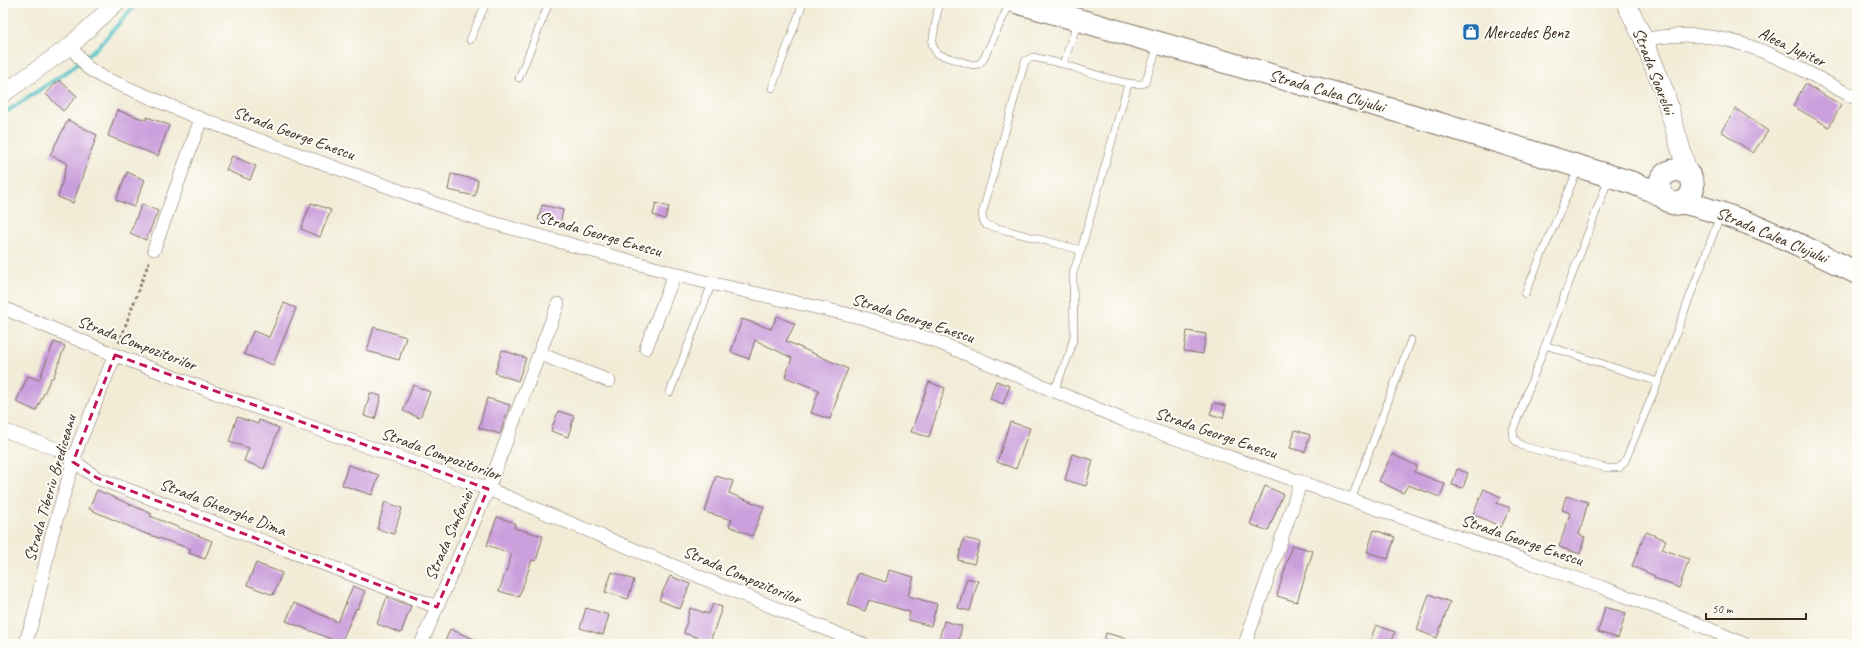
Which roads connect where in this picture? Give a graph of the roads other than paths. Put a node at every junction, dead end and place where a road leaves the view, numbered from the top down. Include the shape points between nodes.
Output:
1 (116, 3) edge
2 (486, 3) edge
3 (549, 3) edge
4 (803, 3) edge
5 (939, 3) edge
6 (1010, 3) edge
7 (1019, 3) edge
8 (1626, 3) edge
9 (1041, 6) edge
10 (1079, 20) junction
11 (470, 40) dead end
12 (1644, 40) junction
13 (1159, 43) junction
14 (73, 50) junction
15 (1063, 64) junction
16 (519, 78) dead end
17 (1128, 84) junction
18 (772, 88) dead end
19 (3, 94) edge
20 (1855, 94) edge
21 (201, 119) junction
22 (1579, 167) junction
23 (1610, 176) junction
24 (1676, 185) junction
25 (1715, 211) junction
26 (154, 249) road end
27 (1081, 250) junction
28 (675, 273) junction
29 (1857, 273) edge
30 (712, 283) junction
31 (1525, 294) dead end
32 (558, 304) dead end
33 (3, 308) edge
34 (1410, 340) dead end
35 (1545, 345) junction
36 (646, 348) dead end
37 (540, 354) junction
38 (115, 355) junction
39 (609, 381) dead end
40 (1658, 382) junction
41 (1054, 391) junction
42 (670, 392) dead end
43 (3, 430) edge
44 (73, 462) junction
45 (1301, 482) junction
46 (488, 489) junction
47 (1351, 500) junction
48 (437, 608) junction
49 (25, 644) edge
50 (421, 644) edge
51 (862, 644) edge
52 (1245, 644) edge
53 (1744, 644) edge

1 - 14 street
2 - 11 lane
3 - 16 lane
4 - 18 lane
5 - 6 lane via 932,44 934,50 938,54 973,65 983,60
7 - 9 highway, Strada Calea Clujului
8 - 12 main road, Strada Soarelui
9 - 10 highway, Strada Calea Clujului
10 - 13 highway, Strada Calea Clujului
10 - 15 lane
12 - 20 street, Aleea Jupiter via 1682,35 1740,42
12 - 24 main road, Strada Soarelui via 1664,91 1678,140
13 - 17 lane via 1145,83
13 - 22 highway, Strada Calea Clujului via 1414,116
14 - 19 street
14 - 21 street, Strada George Enescu via 88,68 104,78
15 - 17 lane
15 - 27 lane via 1033,57 1025,60 982,214 986,225
17 - 27 lane
21 - 26 street
21 - 28 street, Strada George Enescu via 472,217
22 - 23 highway, Strada Calea Clujului
22 - 31 lane
23 - 24 highway, Strada Calea Clujului via 1633,183
23 - 35 lane
24 - 25 highway, Strada Calea Clujului
25 - 29 highway, Strada Calea Clujului via 1804,247
25 - 40 lane
27 - 41 lane via 1073,273 1074,335
28 - 30 street, Strada George Enescu
28 - 36 street
30 - 41 street, Strada George Enescu via 864,318 933,340
30 - 42 lane
32 - 37 street, Strada Simfoniei
33 - 38 street, Strada Compozitorilor
34 - 47 lane
35 - 40 lane
35 - 40 lane via 1513,430 1514,440 1522,446 1606,468 1619,468 1625,461
37 - 39 street
37 - 46 street, Strada Simfoniei
38 - 44 street, Strada Tiberiu Brediceanu
38 - 46 street, Strada Compozitorilor
41 - 45 street, Strada George Enescu via 1126,421
43 - 44 street, Strada Gheorghe Dima via 57,449
44 - 48 street, Strada Gheorghe Dima via 97,478
44 - 49 street, Strada Tiberiu Brediceanu
45 - 47 street, Strada George Enescu
45 - 52 street
46 - 48 street, Strada Simfoniei
46 - 51 street, Strada Compozitorilor
47 - 53 street, Strada George Enescu via 1601,587
48 - 50 street, Strada Simfoniei

